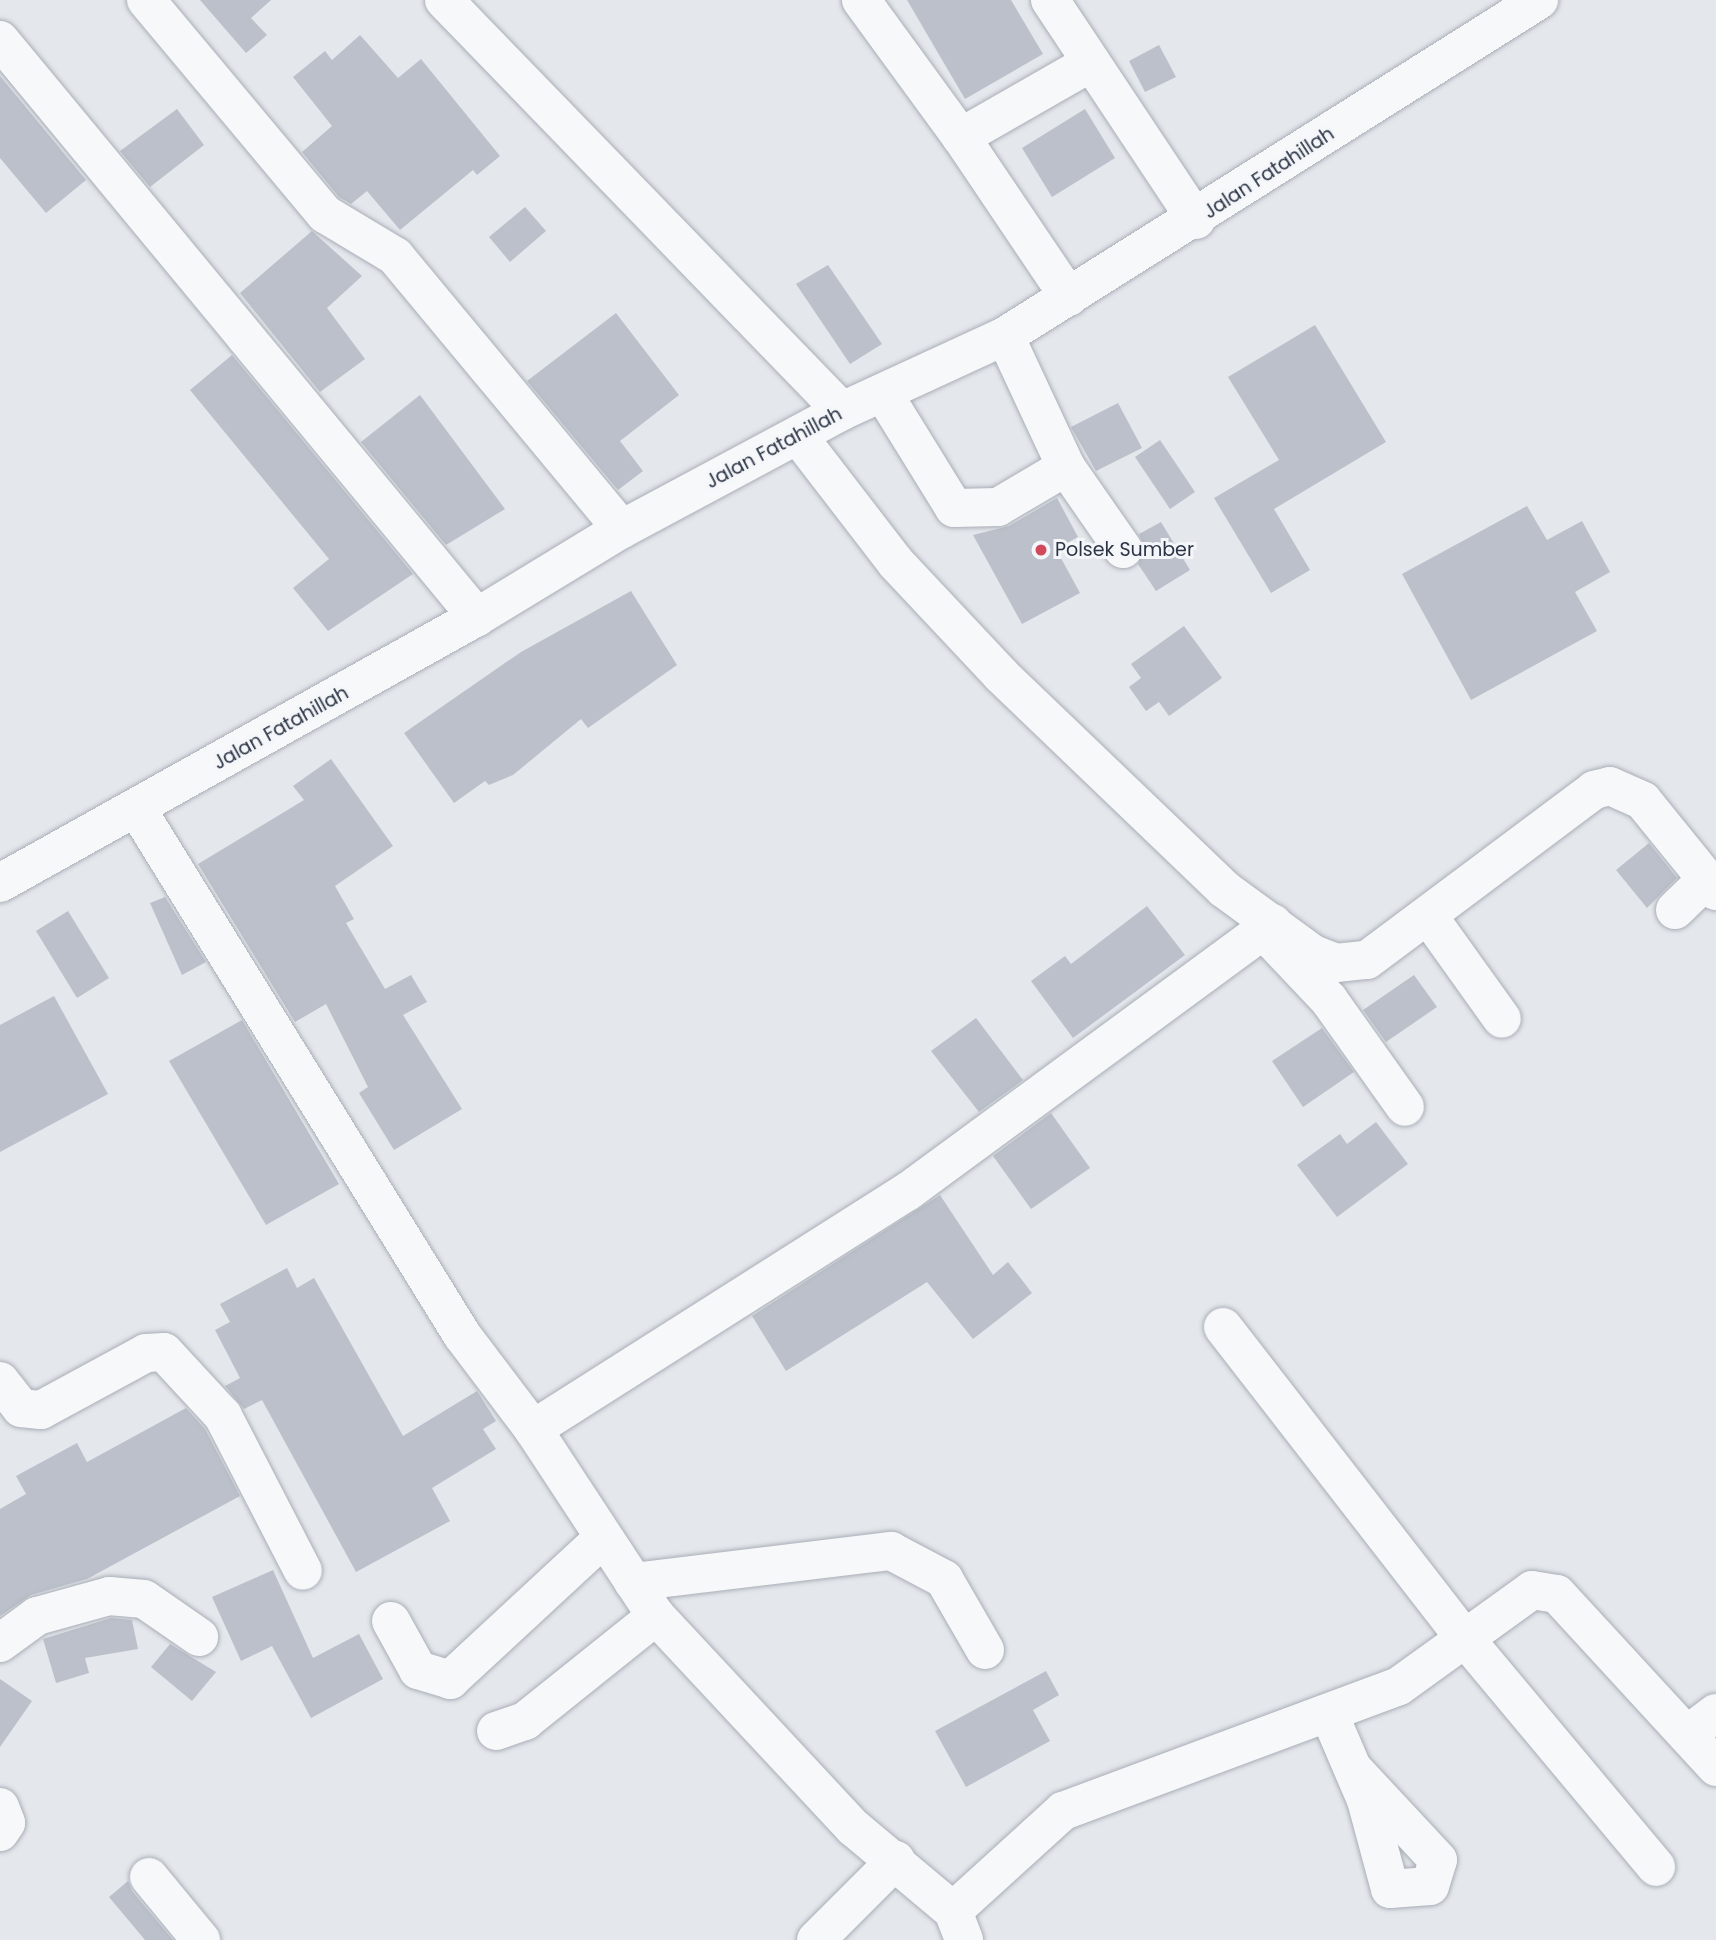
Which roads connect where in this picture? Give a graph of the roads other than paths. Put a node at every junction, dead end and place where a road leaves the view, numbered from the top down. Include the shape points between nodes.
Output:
1 (146, 0) edge
2 (444, 0) edge
3 (861, 0) edge
4 (1050, 0) edge
5 (1539, 0) edge
6 (1494, 12) edge
7 (0, 40) edge
8 (1090, 63) junction
9 (961, 137) junction
10 (1196, 220) junction
11 (1069, 297) junction
12 (1005, 336) junction
13 (883, 393) junction
14 (842, 411) junction
15 (799, 437) junction
16 (1066, 467) junction
17 (622, 529) junction
18 (1123, 550) dead end
19 (477, 617) junction
20 (137, 809) junction
21 (6, 870) edge
22 (1712, 885) edge
23 (1675, 910) dead end
24 (1429, 917) junction
25 (1269, 927) junction
26 (1502, 1019) dead end
27 (1405, 1107) dead end
28 (1223, 1327) dead end
29 (0, 1381) edge
30 (533, 1429) junction
31 (601, 1540) junction
32 (303, 1572) dead end
33 (633, 1582) junction
34 (656, 1616) junction
35 (391, 1621) dead end
36 (1462, 1636) junction
37 (199, 1637) dead end
38 (0, 1643) edge
39 (985, 1650) dead end
40 (1330, 1716) junction
41 (1702, 1723) edge
42 (496, 1731) dead end
43 (1716, 1767) edge
44 (1355, 1772) dead end
45 (0, 1807) edge
46 (0, 1832) edge
47 (896, 1860) junction
48 (1656, 1867) dead end
49 (149, 1877) dead end
50 (959, 1925) edge
51 (201, 1940) edge
52 (816, 1940) edge

1 - 17 street via 325,214 395,256
2 - 14 street
3 - 9 street
4 - 8 street
5 - 6 street, Jalan Fatahillah
6 - 10 street, Jalan Fatahillah
7 - 19 street
8 - 9 street
8 - 10 street
9 - 11 street
10 - 11 street, Jalan Fatahillah
11 - 12 street, Jalan Fatahillah
12 - 13 street, Jalan Fatahillah
12 - 16 street
13 - 14 street, Jalan Fatahillah
13 - 16 street via 954,508 998,507
14 - 15 street, Jalan Fatahillah
15 - 17 street, Jalan Fatahillah
15 - 25 street via 896,563 1001,675
16 - 18 street
17 - 19 street, Jalan Fatahillah
19 - 20 street, Jalan Fatahillah
20 - 21 street, Jalan Fatahillah
20 - 30 street via 462,1335
22 - 23 street
22 - 24 street via 1643,801 1610,786 1594,790
24 - 25 street via 1367,960 1336,963
24 - 26 street
25 - 27 street via 1329,1000
25 - 30 street via 907,1192
28 - 36 street
29 - 32 street via 21,1408 41,1410 146,1353 164,1352 223,1416
30 - 31 street
31 - 33 street
31 - 35 street via 450,1680 418,1670
33 - 34 street
33 - 39 street via 891,1551 944,1579
34 - 42 street via 525,1721
34 - 47 street via 818,1791
36 - 40 street via 1399,1686
36 - 41 street via 1532,1590 1557,1594
36 - 48 street
37 - 38 street via 144,1599 108,1596 37,1616
40 - 44 street
40 - 50 street via 1063,1811
41 - 43 street
45 - 46 street via 6,1823
47 - 50 street
47 - 52 street
49 - 51 street

